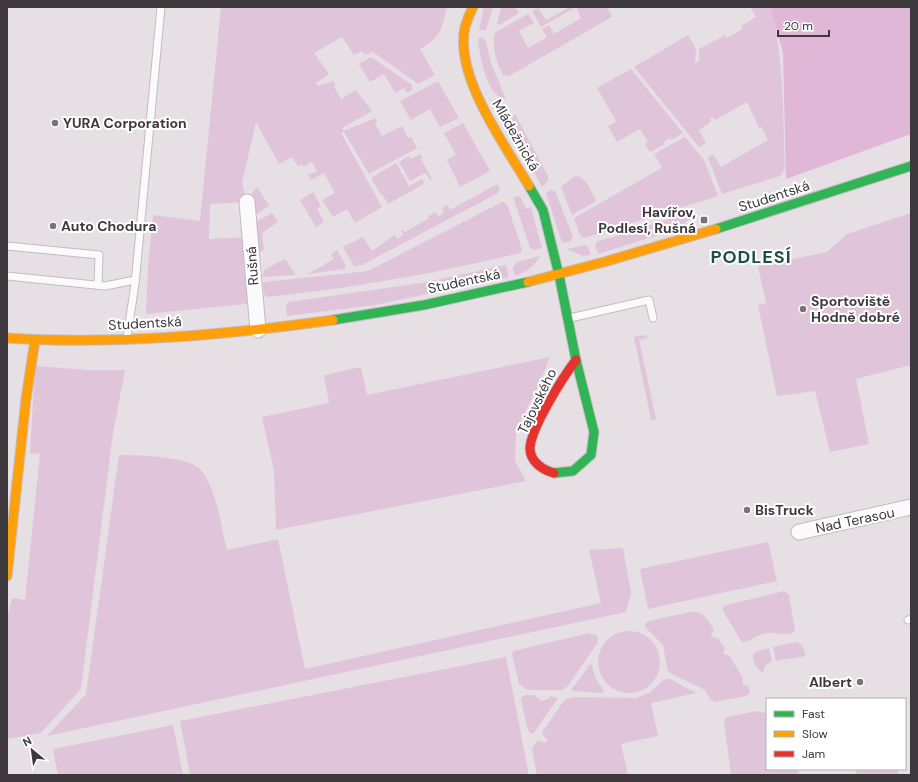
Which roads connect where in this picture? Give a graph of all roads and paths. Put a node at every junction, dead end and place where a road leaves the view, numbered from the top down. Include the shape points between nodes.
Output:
1 (161, 7) edge
2 (472, 7) edge
3 (911, 166) edge
4 (247, 202) dead end
5 (7, 246) edge
6 (559, 275) junction
7 (7, 276) edge
8 (135, 280) junction
9 (102, 283) junction
10 (653, 318) dead end
11 (568, 319) junction
12 (258, 330) junction
13 (7, 338) edge
14 (127, 339) junction
15 (35, 340) junction
16 (576, 360) junction
17 (911, 507) edge
18 (799, 532) dead end
19 (7, 571) edge

1 - 8 lane
2 - 6 street, Mládežnická via 465,27 464,48 474,89 543,210
3 - 6 street, Studentská via 707,232
4 - 12 street, Rušná
5 - 9 lane via 99,255
6 - 11 street, Tajovského
6 - 12 street, Studentská via 404,308
7 - 9 lane
8 - 9 lane
8 - 14 lane
10 - 11 lane via 649,300
11 - 16 street, Tajovského
12 - 14 street, Studentská
13 - 15 street, Studentská
14 - 15 street, Studentská
15 - 19 street via 20,444
16 - 16 street, Tajovského via 594,432 591,455 573,471 553,473 541,468 534,461 530,449 534,432
17 - 18 street, Nad Terasou

